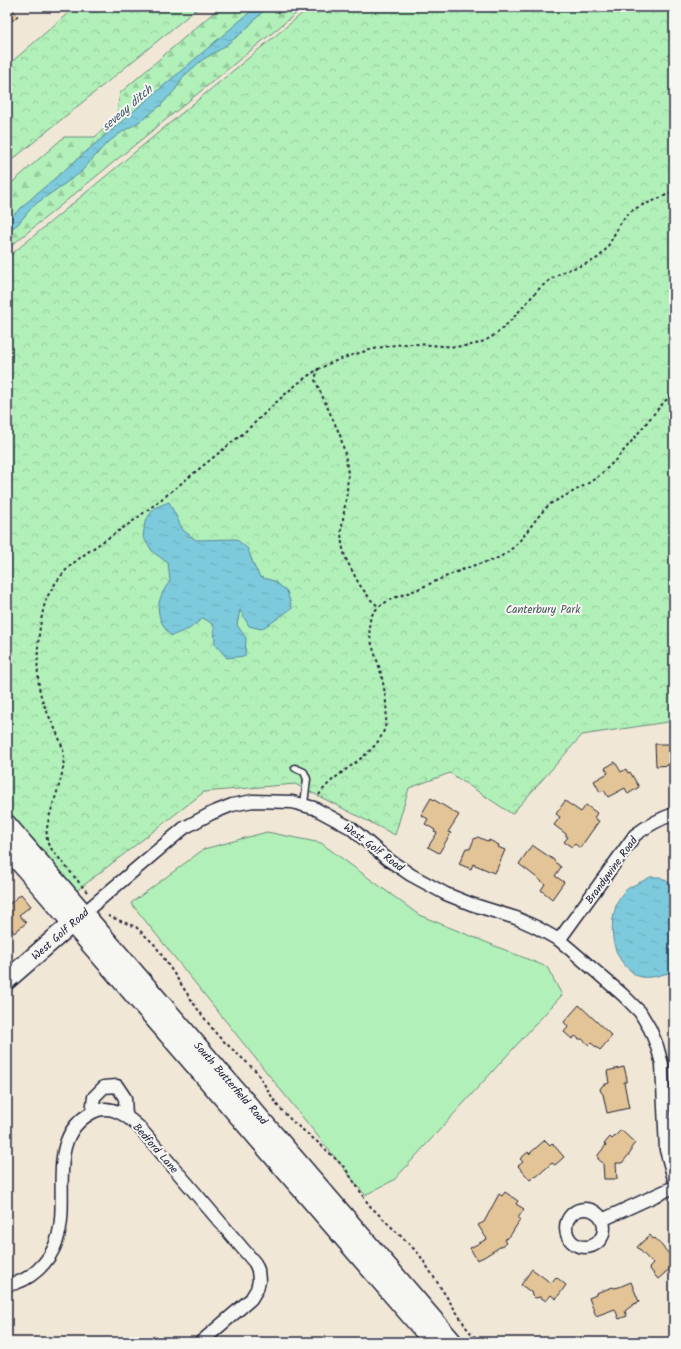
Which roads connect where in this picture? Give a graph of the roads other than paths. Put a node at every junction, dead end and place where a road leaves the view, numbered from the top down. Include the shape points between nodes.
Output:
1 (295, 768) dead end
2 (304, 804) junction
3 (674, 814) edge
4 (7, 824) edge
5 (7, 848) edge
6 (78, 918) junction
7 (559, 940) junction
8 (7, 980) edge
9 (92, 1112) junction
10 (126, 1115) junction
11 (674, 1179) edge
12 (674, 1187) edge
13 (602, 1220) dead end
14 (7, 1285) edge
15 (431, 1341) edge
16 (201, 1342) edge
17 (453, 1342) edge

1 - 2 lane via 304,772 307,779
2 - 6 street, West Golf Road via 252,801 212,813 184,828
2 - 7 street, West Golf Road via 340,821 392,862 446,894 516,918
3 - 7 street, Brandywine Road via 645,827 635,835
4 - 6 main road, South Butterfield Road
5 - 6 main road, South Butterfield Road
6 - 8 main road, West Golf Road
6 - 15 main road, South Butterfield Road
6 - 17 main road, South Butterfield Road
7 - 11 street, West Golf Road via 623,995 640,1012 650,1029 662,1064 666,1149
9 - 10 street, Bedford Lane via 107,1109 117,1110
9 - 10 street via 94,1097 104,1087 117,1086 125,1098
9 - 14 street via 71,1131 65,1147 61,1164 61,1222 51,1254 40,1268 27,1278
10 - 16 street, Bedford Lane via 255,1263 258,1270 259,1281 252,1299
12 - 13 street

